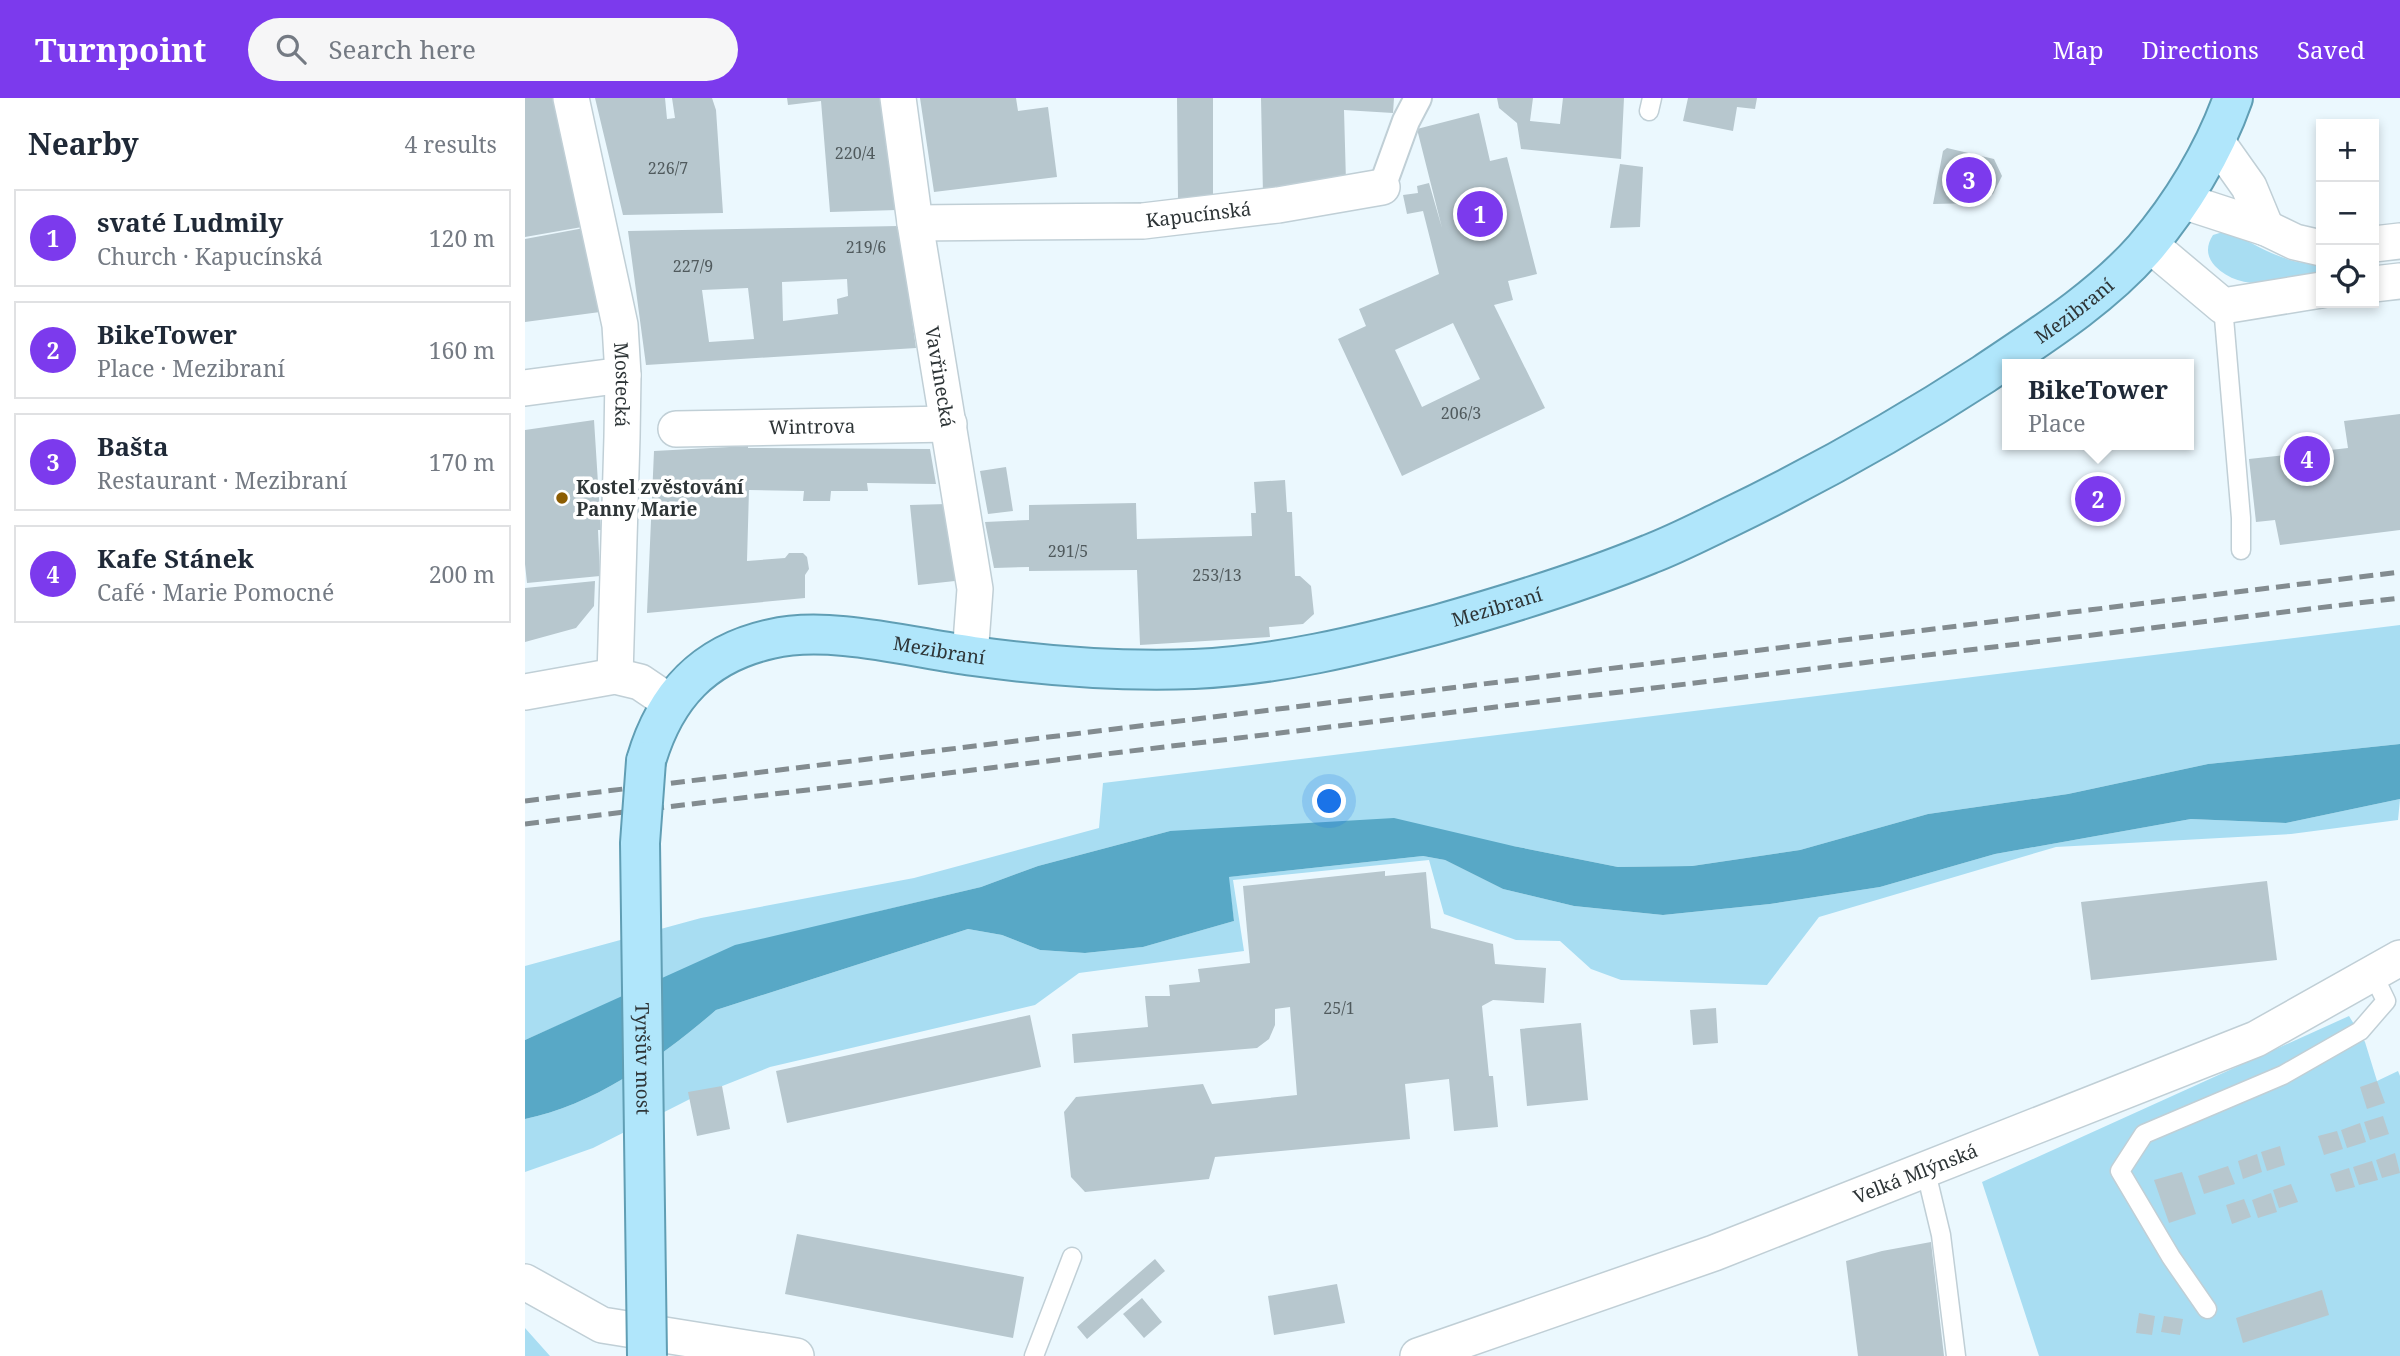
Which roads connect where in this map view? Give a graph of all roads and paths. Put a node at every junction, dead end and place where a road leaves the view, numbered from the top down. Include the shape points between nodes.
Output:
1 (571, 98) edge
2 (898, 98) edge
3 (1418, 98) edge
4 (2233, 98) edge
5 (2215, 139) junction
6 (1382, 187) joint
7 (2180, 200) junction
8 (915, 223) junction
9 (2266, 228) junction
10 (2400, 241) edge
11 (2148, 243) junction
12 (2379, 243) edge
13 (2316, 247) edge
14 (2400, 281) edge
15 (2379, 283) edge
16 (2316, 291) edge
17 (2223, 306) junction
18 (2006, 359) edge
19 (2002, 362) edge
20 (623, 375) junction
21 (525, 388) edge
22 (949, 424) junction
23 (676, 429) dead end
24 (2241, 550) dead end
25 (970, 656) junction
26 (615, 676) junction
27 (525, 692) edge
28 (671, 703) junction
29 (646, 761) joint
30 (2387, 966) edge
31 (1925, 1168) junction
32 (1072, 1257) dead end
33 (525, 1282) edge
34 (2207, 1309) dead end
35 (647, 1356) edge
36 (796, 1356) edge
37 (1034, 1356) edge
38 (1418, 1356) edge
39 (1956, 1356) edge

1 - 20 street, Mostecká via 620,325
2 - 8 street, Vavřinecká
3 - 6 street, Kapucínská
4 - 5 main road, Mezibraní
5 - 7 main road, Mezibraní
5 - 9 street via 2249,187
6 - 8 street, Kapucínská via 1143,221
7 - 9 street
7 - 11 main road, Mezibraní
8 - 22 street, Vavřinecká
9 - 13 street
10 - 12 street
11 - 17 street
11 - 18 main road, Mezibraní via 2091,298
14 - 15 street
16 - 17 street
17 - 24 lane via 2241,417
19 - 25 main road, Mezibraní via 1940,403 1792,487 1653,554 1478,613 1266,664 1086,668
20 - 21 street
20 - 26 street, Mostecká
22 - 23 street, Wintrova
22 - 25 street, Vavřinecká via 975,589
25 - 28 main road, Mezibraní via 848,637 776,637 716,660
26 - 27 street
26 - 28 street via 640,682
28 - 29 main road, Mezibraní
29 - 35 main road, Tyršův most, bridge via 640,843
30 - 31 street, Velká Mlýnská via 2256,1039
30 - 34 lane via 2386,1001 2360,1031 2283,1075 2144,1134 2120,1171
31 - 38 street, Velká Mlýnská via 1714,1253
31 - 39 lane via 1941,1235
32 - 37 lane
33 - 36 street via 602,1325

